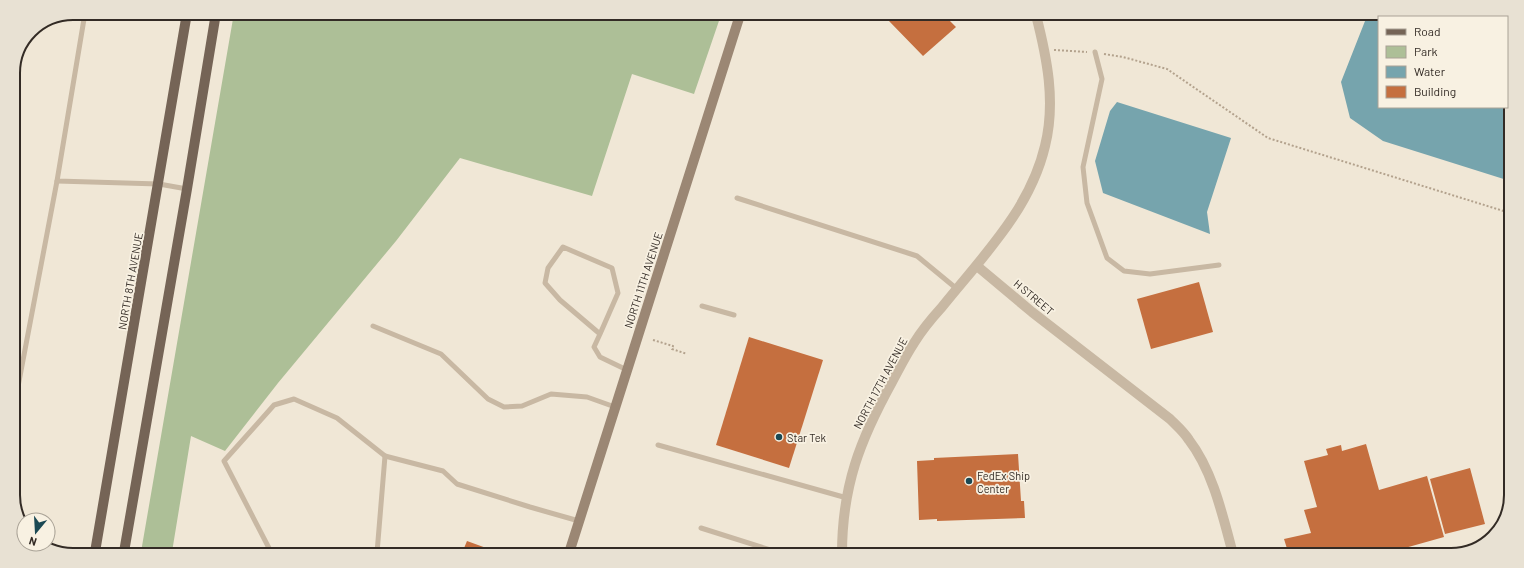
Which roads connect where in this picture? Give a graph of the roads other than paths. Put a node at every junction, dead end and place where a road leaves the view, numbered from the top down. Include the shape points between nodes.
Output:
1 (84, 20) edge
2 (187, 20) edge
3 (215, 20) edge
4 (738, 20) edge
5 (1037, 20) edge
6 (1095, 52) road end
7 (57, 181) junction
8 (159, 184) junction
9 (187, 189) junction
10 (737, 198) dead end
11 (1219, 265) dead end
12 (977, 266) junction
13 (957, 289) junction
14 (702, 306) dead end
15 (734, 315) dead end
16 (373, 326) dead end
17 (600, 334) junction
18 (627, 370) junction
19 (20, 376) edge
20 (615, 407) junction
21 (658, 445) dead end
22 (385, 456) junction
23 (847, 498) junction
24 (579, 520) junction
25 (701, 528) dead end
26 (96, 548) edge
27 (125, 548) edge
28 (269, 548) edge
29 (377, 548) edge
30 (571, 548) edge
31 (764, 548) edge
32 (842, 548) edge
33 (1231, 548) edge

1 - 7 lane
2 - 8 main road, NORTH 8TH AVENUE
3 - 9 main road
4 - 18 main road, NORTH 11TH AVENUE
5 - 12 street via 1047,64 1051,106 1045,146 1035,179 1002,234
6 - 11 lane via 1102,78 1084,167 1087,203 1107,258 1124,271 1150,274
7 - 8 lane
7 - 19 lane
8 - 9 lane
8 - 26 main road, NORTH 8TH AVENUE
9 - 27 main road
10 - 13 lane via 917,256
12 - 13 street, NORTH 17TH AVENUE
12 - 33 street, H STREET via 1170,419 1189,440 1209,477
13 - 23 street, NORTH 17TH AVENUE via 914,343 874,416 859,452
14 - 15 lane
16 - 20 lane via 441,354 488,399 504,407 522,406 551,394 587,397
17 - 17 lane via 560,300 546,283 548,268 563,247 612,268 618,293
17 - 18 lane via 594,347 600,357
18 - 20 main road, NORTH 11TH AVENUE
20 - 24 main road, NORTH 11TH AVENUE
21 - 23 lane
22 - 24 lane via 443,472 457,484
22 - 28 lane via 337,418 294,398 274,405 224,461
22 - 29 lane
23 - 32 street, NORTH 17TH AVENUE
24 - 30 main road, NORTH 11TH AVENUE
25 - 31 lane

